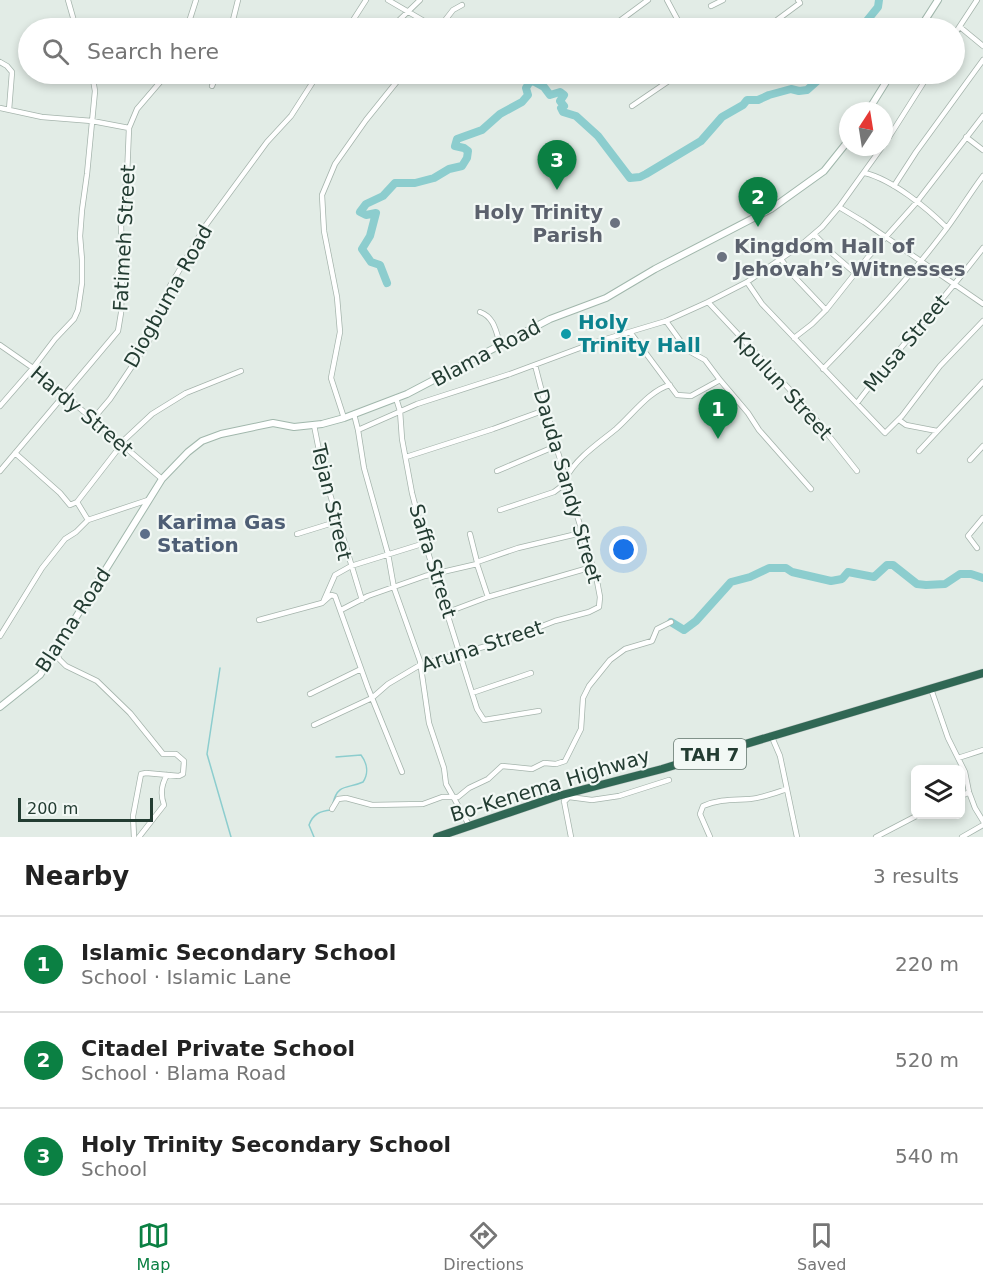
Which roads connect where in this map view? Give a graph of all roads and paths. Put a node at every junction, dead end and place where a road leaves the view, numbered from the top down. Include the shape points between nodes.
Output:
1 (68, 0) edge
2 (196, 0) edge
3 (238, 0) edge
4 (366, 0) edge
5 (388, 0) edge
6 (420, 0) edge
7 (648, 0) edge
8 (667, 0) edge
9 (723, 0) edge
10 (938, 0) edge
11 (977, 0) edge
12 (799, 2) edge
13 (462, 5) dead end
14 (711, 6) dead end
15 (408, 12) junction
16 (73, 18) edge
17 (191, 18) edge
18 (234, 18) edge
19 (354, 18) edge
20 (402, 18) edge
21 (419, 18) edge
22 (446, 18) edge
23 (624, 18) edge
24 (676, 18) edge
25 (779, 18) edge
26 (926, 18) edge
27 (965, 19) edge
28 (965, 31) edge
29 (983, 46) edge
30 (983, 60) edge
31 (0, 62) edge
32 (95, 84) edge
33 (158, 84) edge
34 (312, 84) edge
35 (395, 84) edge
36 (664, 84) edge
37 (885, 84) edge
38 (923, 84) edge
39 (874, 102) edge
40 (632, 105) dead end
41 (0, 108) edge
42 (9, 110) junction
43 (983, 116) edge
44 (92, 121) junction
45 (129, 128) junction
46 (893, 130) edge
47 (966, 137) junction
48 (983, 150) edge
49 (839, 152) edge
50 (876, 156) edge
51 (865, 173) junction
52 (983, 176) edge
53 (894, 186) junction
54 (916, 203) junction
55 (839, 207) junction
56 (947, 228) junction
57 (814, 234) junction
58 (887, 237) junction
59 (983, 248) edge
60 (781, 259) junction
61 (921, 260) junction
62 (855, 273) junction
63 (747, 282) junction
64 (955, 284) junction
65 (708, 302) junction
66 (983, 304) edge
67 (826, 310) junction
68 (480, 312) dead end
69 (666, 321) junction
70 (983, 321) edge
71 (630, 332) junction
72 (794, 338) junction
73 (500, 344) junction
74 (0, 345) edge
75 (535, 365) junction
76 (33, 368) junction
77 (823, 369) junction
78 (241, 371) dead end
79 (720, 380) junction
80 (983, 382) edge
81 (670, 385) junction
82 (63, 395) junction
83 (0, 396) edge
84 (396, 398) junction
85 (7, 400) junction
86 (857, 403) junction
87 (0, 406) edge
88 (545, 410) junction
89 (400, 411) junction
90 (354, 414) junction
91 (344, 418) junction
92 (93, 419) junction
93 (899, 420) junction
94 (314, 425) junction
95 (358, 430) junction
96 (937, 431) junction
97 (121, 443) junction
98 (556, 446) junction
99 (983, 446) edge
100 (919, 452) dead end
101 (15, 453) junction
102 (406, 458) junction
103 (970, 460) dead end
104 (0, 471) edge
105 (497, 471) dead end
106 (857, 471) dead end
107 (162, 479) junction
108 (566, 481) junction
109 (811, 489) dead end
110 (148, 500) junction
111 (77, 502) junction
112 (500, 510) dead end
113 (982, 519) edge
114 (88, 520) junction
115 (339, 521) junction
116 (580, 533) junction
117 (297, 534) dead end
118 (470, 534) dead end
119 (425, 543) junction
120 (977, 548) dead end
121 (388, 554) junction
122 (477, 563) junction
123 (351, 566) junction
124 (592, 567) junction
125 (436, 574) junction
126 (394, 588) junction
127 (488, 597) junction
128 (362, 600) junction
129 (322, 603) junction
130 (599, 607) joint
131 (341, 610) junction
132 (448, 612) junction
133 (259, 620) dead end
134 (671, 622) dead end
135 (0, 636) edge
136 (56, 649) junction
137 (460, 653) junction
138 (420, 665) junction
139 (361, 669) junction
140 (531, 673) dead end
141 (983, 673) edge
142 (931, 689) junction
143 (472, 693) junction
144 (310, 694) dead end
145 (372, 698) junction
146 (0, 707) edge
147 (540, 711) dead end
148 (314, 725) dead end
149 (771, 735) junction
150 (983, 750) edge
151 (958, 758) junction
152 (402, 772) dead end
153 (167, 775) junction
154 (669, 780) dead end
155 (787, 789) junction
156 (969, 792) junction
157 (965, 794) edge
158 (454, 798) junction
159 (561, 799) junction
160 (332, 809) dead end
161 (911, 819) edge
162 (983, 823) edge
163 (469, 825) junction
164 (136, 837) edge
165 (437, 837) edge
166 (571, 837) edge
167 (710, 837) edge
168 (797, 837) edge
169 (876, 837) edge
170 (963, 837) edge

1 - 16 street
2 - 17 street
3 - 18 street
4 - 19 street
5 - 15 street
6 - 15 street
7 - 23 street
8 - 24 street
9 - 14 street
10 - 26 street
11 - 27 street
12 - 25 street
13 - 22 street
15 - 20 street
15 - 21 street
28 - 29 street
30 - 53 street
31 - 42 street via 12,72
32 - 44 street
33 - 45 street, Fatimeh Street via 136,109
34 - 92 street, Diogbuma Road via 213,214 174,280 144,349
35 - 91 street via 335,164 322,195 340,340 331,378
36 - 40 street
37 - 39 street
38 - 46 street
41 - 42 street
42 - 44 street
43 - 47 street
44 - 45 street
44 - 76 street via 81,210 80,299 74,319
45 - 82 street, Fatimeh Street via 121,219 118,331
47 - 48 street
47 - 54 street
49 - 73 street, Blama Road via 824,171 761,215 606,298 549,319
50 - 51 street
51 - 53 street
51 - 55 street
52 - 56 street
53 - 54 street
54 - 56 street
54 - 58 street
55 - 57 street
55 - 58 street
56 - 61 street
57 - 60 street
57 - 62 street
58 - 61 street
58 - 62 street
59 - 64 street, Musa Street
60 - 63 street
60 - 67 street
61 - 64 street
61 - 77 street
62 - 67 street
63 - 65 street
63 - 72 street
64 - 66 street
64 - 86 street, Musa Street
65 - 69 street
65 - 106 street, Kpulun Street via 817,420
67 - 72 street
68 - 73 street via 488,315
69 - 71 street
69 - 79 street via 687,350 705,360
70 - 93 street via 940,366
71 - 75 street
71 - 81 street
72 - 77 street
73 - 84 street, Blama Road
74 - 76 street, Hardy Street
75 - 88 street, Dauda Sandy Street
75 - 89 street
76 - 82 street, Hardy Street
76 - 85 street
77 - 86 street
78 - 97 street via 186,393 153,414
79 - 81 street via 685,397 677,395
79 - 109 street
80 - 96 street
81 - 108 street via 644,402 577,462
82 - 92 street, Hardy Street
82 - 101 street, Fatimeh Street
83 - 85 street
84 - 89 street, Saffa Street
84 - 90 street, Blama Road
85 - 87 street
86 - 93 street via 885,433
88 - 98 street, Dauda Sandy Street
88 - 102 street
89 - 95 street
89 - 102 street, Saffa Street
90 - 91 street, Blama Road
90 - 95 street
91 - 94 street, Blama Road
92 - 97 street, Hardy Street
93 - 96 street
94 - 107 street, Blama Road via 273,423 221,434 202,441
94 - 115 street, Tejan Street
95 - 121 street via 364,468
96 - 100 street
97 - 107 street, Hardy Street
97 - 111 street
98 - 105 street
98 - 108 street, Dauda Sandy Street
99 - 103 street
101 - 104 street, Fatimeh Street
101 - 111 street via 70,505
102 - 119 street, Saffa Street
107 - 110 street, Blama Road
108 - 112 street via 548,494
108 - 116 street, Dauda Sandy Street
110 - 114 street
110 - 136 street, Blama Road
111 - 114 street
113 - 120 street via 968,536
114 - 135 street via 65,539 42,568
115 - 117 street
115 - 123 street, Tejan Street
116 - 122 street
116 - 124 street, Dauda Sandy Street
118 - 122 street
119 - 121 street
119 - 125 street, Saffa Street
121 - 123 street
121 - 126 street
122 - 125 street
122 - 127 street
123 - 128 street
123 - 129 street, Tejan Street via 335,575
124 - 127 street
124 - 130 street, Dauda Sandy Street
125 - 126 street
125 - 132 street, Saffa Street
126 - 128 street
126 - 138 street
127 - 132 street
128 - 131 street
129 - 131 street via 335,596
129 - 133 street
130 - 137 street, Aruna Street
131 - 139 street
132 - 137 street, Saffa Street
134 - 158 street via 657,629 652,641 625,649 610,660 594,680 583,698 581,729 566,760 532,769 502,766 488,779
136 - 146 street, Blama Road via 40,675
136 - 153 street via 66,666 96,681 130,713 162,754 176,754 182,759 183,774
137 - 138 street, Aruna Street
137 - 143 street, Saffa Street
138 - 145 street, Aruna Street
138 - 158 street via 429,723 446,784
139 - 144 street
139 - 145 street
140 - 143 street
141 - 142 highway, Bo-Kenema Highway / TAH 7
142 - 149 highway, Bo-Kenema Highway / TAH 7
142 - 151 street
143 - 147 street, Saffa Street via 484,720
145 - 148 street, Aruna Street
145 - 152 street
149 - 155 street
149 - 159 highway, Bo-Kenema Highway / TAH 7
150 - 151 street
151 - 156 street
153 - 164 street via 161,796 164,805
153 - 164 street via 141,774 133,816
154 - 159 street via 619,796
155 - 167 street via 703,806 700,814
155 - 168 street
156 - 157 street
156 - 162 street
158 - 160 street via 442,797 423,804 372,805 346,798 338,799
158 - 163 street
159 - 163 highway, Bo-Kenema Highway / TAH 7
159 - 166 street
161 - 169 street
162 - 170 street
163 - 165 highway, Bo-Kenema Highway / TAH 7

